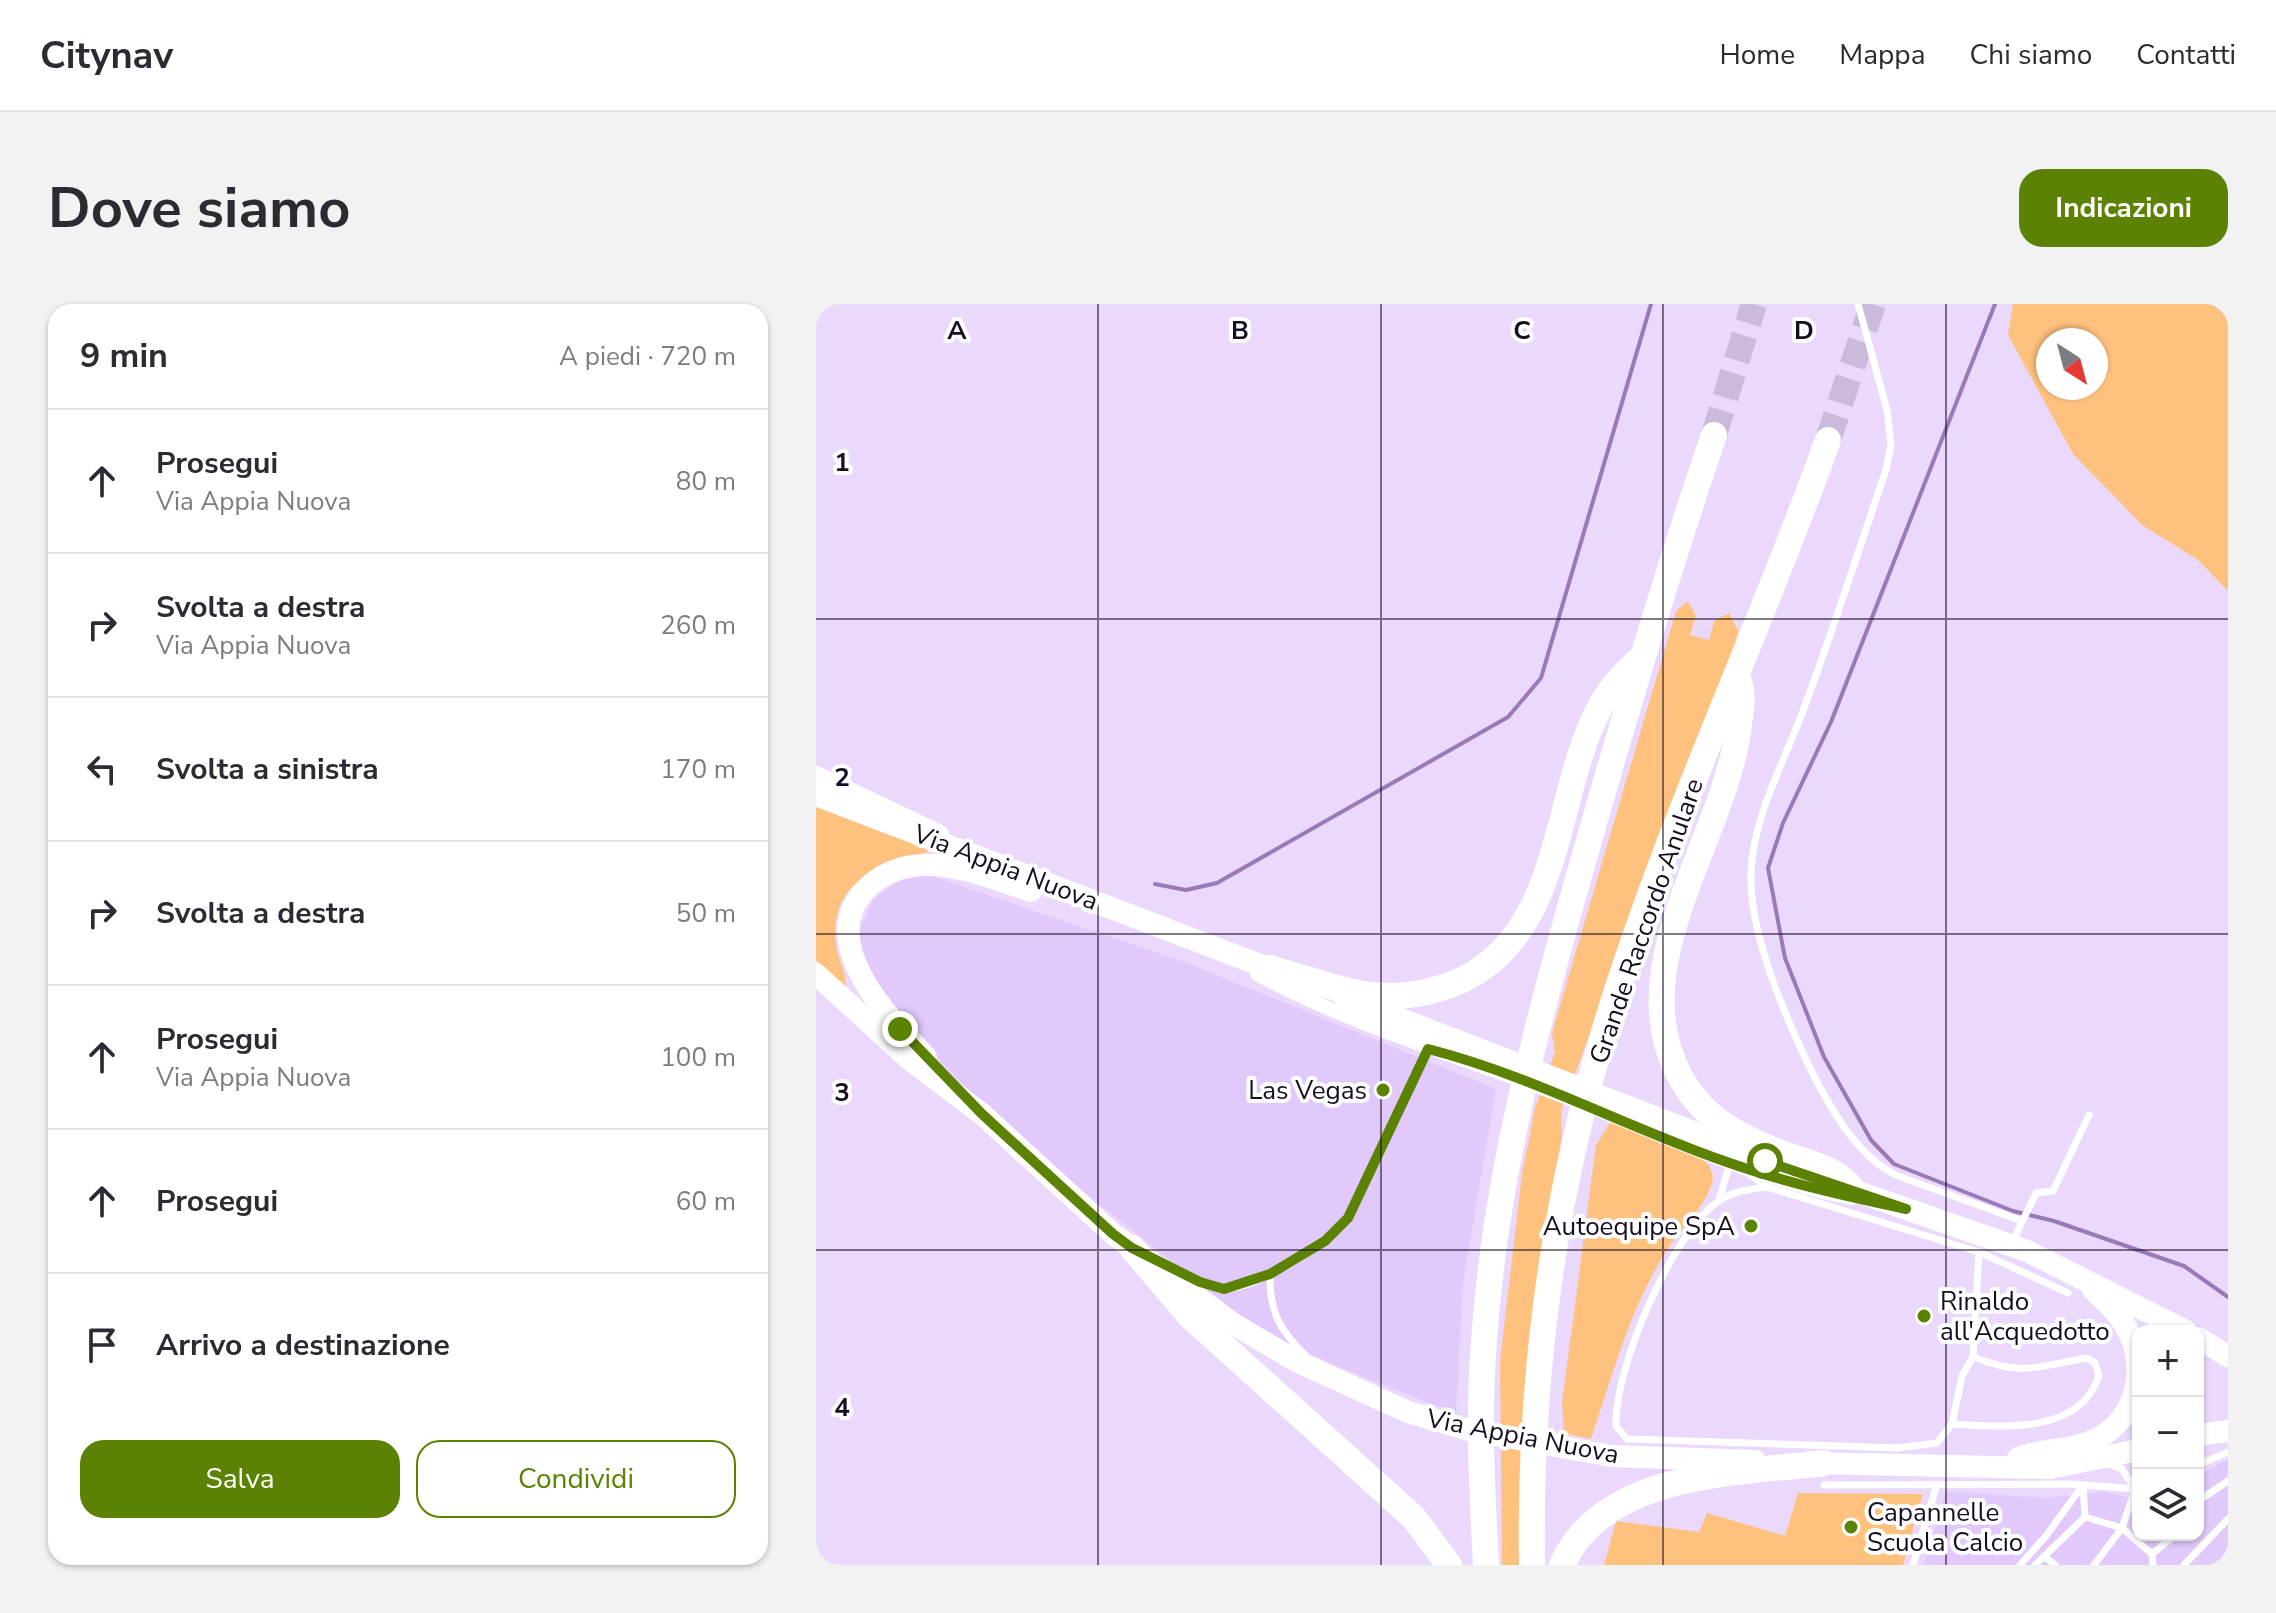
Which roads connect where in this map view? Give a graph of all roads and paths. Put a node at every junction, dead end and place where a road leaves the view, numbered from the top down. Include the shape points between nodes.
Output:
1 (1858, 304) edge
2 (1714, 435) tunnel mouth
3 (1828, 440) tunnel mouth
4 (1642, 657) junction
5 (1737, 675) junction
6 (816, 775) edge
7 (816, 795) edge
8 (984, 858) junction
9 (1148, 922) junction
10 (1195, 941) junction
11 (1270, 968) junction
12 (816, 974) edge
13 (1428, 1049) junction
14 (1467, 1052) junction
15 (1615, 1109) junction
16 (982, 1114) junction
17 (2089, 1115) dead end
18 (1737, 1166) junction
19 (1767, 1187) junction
20 (1854, 1191) junction
21 (1719, 1200) junction
22 (1906, 1209) junction
23 (2022, 1221) junction
24 (2011, 1245) junction
25 (1132, 1248) junction
26 (1979, 1252) junction
27 (1270, 1274) junction
28 (2071, 1283) junction
29 (2172, 1325) edge
30 (2204, 1342) edge
31 (2228, 1356) edge
32 (1973, 1357) junction
33 (1324, 1375) junction
34 (1952, 1424) junction
35 (2228, 1431) edge
36 (2204, 1434) edge
37 (1897, 1448) junction
38 (2132, 1451) edge
39 (2228, 1452) edge
40 (2089, 1462) junction
41 (2204, 1462) edge
42 (1855, 1463) junction
43 (2007, 1466) junction
44 (1824, 1474) junction
45 (2228, 1481) edge
46 (2132, 1482) edge
47 (1937, 1484) junction
48 (2083, 1485) junction
49 (2132, 1489) edge
50 (2204, 1497) edge
51 (2132, 1502) edge
52 (2085, 1517) junction
53 (2228, 1519) edge
54 (2122, 1528) junction
55 (2168, 1541) edge
56 (2152, 1554) junction
57 (2044, 1556) junction
58 (1449, 1565) edge
59 (1486, 1565) edge
60 (1532, 1565) edge
61 (1562, 1565) edge
62 (1913, 1565) edge
63 (2020, 1565) edge
64 (2035, 1565) edge
65 (2055, 1565) edge
66 (2094, 1565) edge
67 (2153, 1565) edge
68 (2184, 1565) edge

1 - 23 lane via 1891,444 1807,701 1758,830 1751,877 1756,920 1807,1062 1869,1157 1898,1176
2 - 4 highway
3 - 5 highway, Grande Raccordo Anulare
4 - 11 highway via 1615,683 1598,710 1542,884 1522,925 1492,960 1450,985 1401,996 1363,994
4 - 59 highway via 1556,954 1511,1142 1483,1344
5 - 20 highway via 1743,691 1735,753 1675,925 1663,988 1663,1030 1678,1073 1708,1113 1742,1136 1842,1176
5 - 60 highway, Grande Raccordo Anulare via 1626,962 1570,1166 1540,1358
6 - 8 street
7 - 8 main road, Via Appia Nuova
8 - 9 main road, Via Appia Nuova
9 - 10 main road, Via Appia Nuova
9 - 16 main road via 933,865 893,871 860,896 848,934 862,979 895,1024
10 - 11 main road, Via Appia Nuova
10 - 13 street, Via Appia Nuova via 1291,993
11 - 14 main road, Via Appia Nuova
12 - 16 main road, Via Appia Nuova via 909,1059
13 - 14 street, Via Appia Nuova
13 - 27 lane via 1348,1218 1325,1241
14 - 15 main road, Via Appia Nuova
15 - 18 street, Via Appia Nuova
15 - 20 main road, Via Appia Nuova
16 - 25 main road, Via Appia Nuova
17 - 23 lane via 2053,1191 2036,1193
18 - 19 lane
18 - 21 lane
18 - 22 street, Via Appia Nuova via 1822,1192
19 - 21 lane
19 - 26 lane
20 - 22 main road, Via Appia Nuova
21 - 37 lane via 1688,1235 1649,1304 1621,1382 1618,1431 1639,1442
22 - 24 main road, Via Appia Nuova
23 - 24 lane
24 - 28 main road, Via Appia Nuova
25 - 27 lane via 1224,1289
25 - 33 main road, Via Appia Nuova via 1232,1323
25 - 58 highway via 1189,1315 1414,1518
26 - 28 lane
26 - 32 lane
27 - 33 lane via 1269,1299 1276,1320
28 - 29 main road, Via Appia Nuova
28 - 43 main road via 2116,1311 2129,1332 2137,1373 2131,1402 2119,1422 2096,1439 2020,1456
30 - 31 main road
32 - 34 lane via 1962,1376
32 - 34 lane via 2023,1370 2087,1358 2099,1375 2084,1400 2046,1421 2012,1427
33 - 44 main road, Via Appia Nuova via 1451,1426 1566,1449
34 - 37 lane via 1937,1443
35 - 36 main road
37 - 42 lane
38 - 40 main road, Via Appia Nuova
39 - 41 lane
40 - 43 main road, Via Appia Nuova via 2056,1468
40 - 46 lane via 2122,1469
42 - 43 main road, Via Appia Nuova
42 - 44 main road, Via Appia Nuova
44 - 47 lane
44 - 61 highway via 1668,1486 1626,1498 1592,1521
45 - 50 lane
47 - 48 lane
47 - 62 lane
48 - 49 lane
48 - 52 lane
48 - 63 lane
51 - 54 lane
52 - 54 lane
52 - 57 lane
53 - 68 lane
54 - 56 lane
54 - 66 lane
55 - 56 lane
56 - 67 lane
57 - 64 lane
57 - 65 lane

